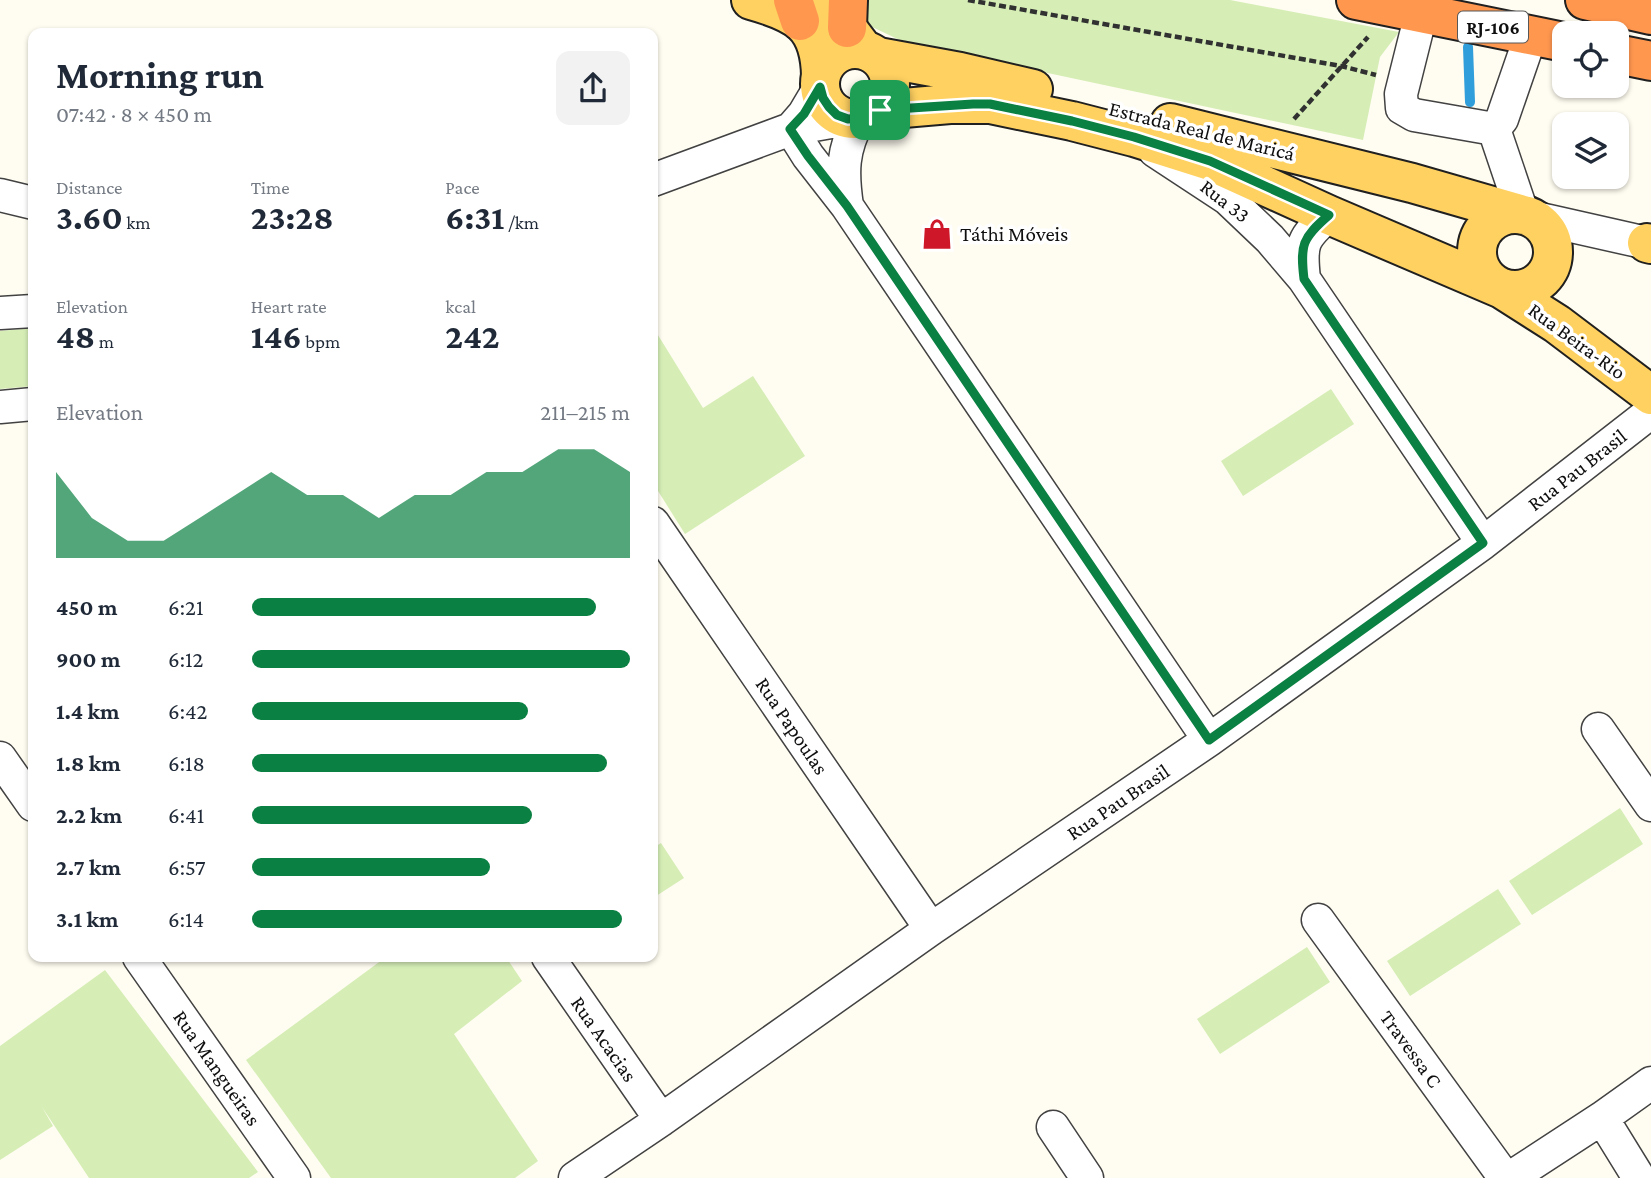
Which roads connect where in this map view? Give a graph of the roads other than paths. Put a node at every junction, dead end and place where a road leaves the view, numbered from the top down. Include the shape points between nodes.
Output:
1 (751, 0) edge
2 (1356, 0) edge
3 (1585, 0) edge
4 (804, 7) edge
5 (1407, 11) junction
6 (1651, 15) edge
7 (859, 34) edge
8 (1548, 38) edge
9 (1629, 56) edge
10 (1651, 61) edge
11 (821, 82) junction
12 (862, 116) junction
13 (790, 129) junction
14 (1494, 129) junction
15 (1134, 137) junction
16 (658, 178) edge
17 (0, 195) edge
18 (28, 202) edge
19 (847, 206) junction
20 (1329, 215) junction
21 (1523, 215) junction
22 (1649, 244) edge
23 (1304, 279) junction
24 (1503, 289) junction
25 (28, 311) edge
26 (0, 313) edge
27 (1651, 395) edge
28 (28, 404) edge
29 (0, 407) edge
30 (1651, 412) edge
31 (658, 530) edge
32 (1483, 543) junction
33 (1598, 729) dead end
34 (1209, 740) junction
35 (0, 758) edge
36 (28, 799) edge
37 (1651, 805) edge
38 (1318, 920) dead end
39 (932, 929) junction
40 (143, 962) edge
41 (551, 962) edge
42 (1651, 1083) edge
43 (1602, 1118) junction
44 (661, 1120) junction
45 (1053, 1127) dead end
46 (294, 1178) edge
47 (575, 1178) edge
48 (1087, 1178) edge
49 (1507, 1178) edge
50 (1639, 1178) edge

1 - 4 main road via 782,9
2 - 5 highway, RJ-106
3 - 6 highway
4 - 7 main road
4 - 11 main road via 807,27 818,48
5 - 8 highway, RJ-106
5 - 14 street via 1402,108 1415,115
7 - 11 main road via 849,50 828,62
7 - 12 main road via 889,73 890,87 887,99
7 - 21 main road, Estrada Real de Maricá via 960,72 1412,183
8 - 14 street
9 - 10 highway
11 - 12 main road via 823,98 837,115
11 - 13 street
12 - 13 street, Estrada Real de Maricá
12 - 15 main road, Estrada Real de Maricá via 950,104 990,104
12 - 19 street via 843,164
13 - 16 street, Estrada Real de Maricá
13 - 19 street
14 - 21 street
15 - 20 main road, Estrada Real de Maricá via 1210,161
15 - 23 street, Rua 33 via 1228,200
17 - 18 street
19 - 34 street
20 - 23 street via 1306,239 1301,256
20 - 24 main road, Estrada Real de Maricá
21 - 22 street
21 - 24 main road via 1510,214 1488,225 1476,248 1483,272
21 - 24 main road via 1534,219 1549,235 1553,257 1544,278 1535,285
23 - 32 street, Rua 33
24 - 27 main road, Rua Beira-Rio
25 - 26 street
28 - 29 street
30 - 32 street, Rua Pau Brasil
31 - 39 street, Rua Papoulas
32 - 34 street, Rua Pau Brasil
33 - 37 street
34 - 39 street, Rua Pau Brasil
35 - 36 street
38 - 49 street, Travessa C
39 - 44 street, Rua Pau Brasil
40 - 46 street, Rua Mangueiras
41 - 44 street, Rua Acacias
42 - 43 street
43 - 49 street
43 - 50 street
44 - 47 street, Rua Pau Brasil
45 - 48 street

